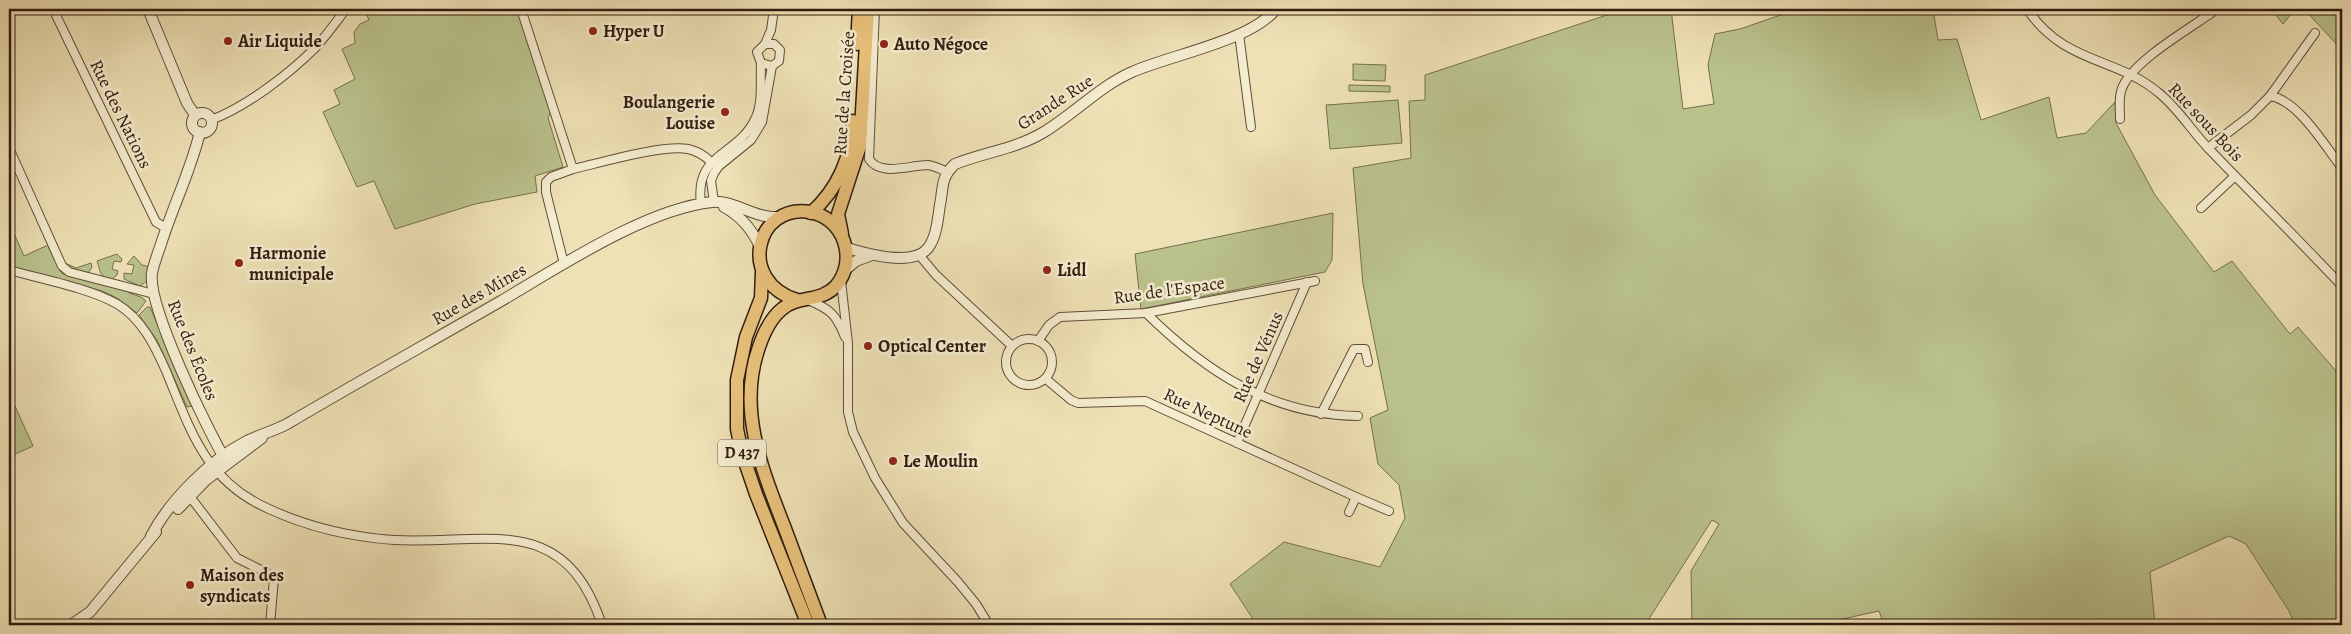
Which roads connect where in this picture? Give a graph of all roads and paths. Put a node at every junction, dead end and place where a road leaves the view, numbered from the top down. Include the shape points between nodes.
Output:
1 (53, 9) edge
2 (148, 9) edge
3 (346, 9) edge
4 (521, 9) edge
5 (774, 9) edge
6 (859, 9) edge
7 (868, 9) edge
8 (875, 9) edge
9 (1276, 9) edge
10 (2027, 9) edge
11 (2217, 9) edge
12 (771, 30) junction
13 (1239, 34) junction
14 (2315, 34) dead end
15 (765, 44) junction
16 (774, 44) junction
17 (761, 63) junction
18 (772, 66) junction
19 (2130, 76) junction
20 (2270, 96) junction
21 (195, 114) junction
22 (2120, 118) dead end
23 (211, 120) junction
24 (1251, 127) dead end
25 (200, 132) junction
26 (9, 148) edge
27 (2208, 148) junction
28 (11, 161) edge
29 (711, 162) junction
30 (2342, 168) edge
31 (572, 169) junction
32 (947, 172) junction
33 (2235, 176) junction
34 (714, 202) junction
35 (701, 204) junction
36 (2201, 208) dead end
37 (811, 212) junction
38 (781, 217) junction
39 (166, 228) junction
40 (845, 242) junction
41 (760, 247) junction
42 (872, 255) junction
43 (920, 256) junction
44 (564, 264) junction
45 (9, 270) edge
46 (762, 272) junction
47 (843, 275) junction
48 (1311, 282) joint
49 (2342, 286) edge
50 (154, 294) junction
51 (802, 300) junction
52 (1146, 312) junction
53 (1038, 341) junction
54 (848, 343) junction
55 (1012, 346) junction
56 (1368, 362) dead end
57 (1046, 379) junction
58 (1258, 395) junction
59 (1322, 414) junction
60 (1358, 416) dead end
61 (1237, 443) junction
62 (225, 459) junction
63 (213, 468) junction
64 (187, 493) junction
65 (1356, 497) junction
66 (1389, 511) dead end
67 (1349, 512) dead end
68 (72, 625) edge
69 (270, 625) edge
70 (602, 625) edge
71 (808, 625) edge
72 (821, 625) edge
73 (989, 625) edge

1 - 39 street, Rue des Nations via 156,222
2 - 21 street via 187,103
3 - 23 street via 306,56 268,86
4 - 31 street
5 - 12 street
6 - 37 main road via 851,145 842,172 828,196
7 - 40 main road, Rue de la Croisée via 860,146 838,214
8 - 32 street via 869,159 874,166 881,168 930,165
9 - 13 street, Grande Rue
10 - 19 street, Rue sous Bois via 2057,41
11 - 19 street via 2141,64
12 - 15 street
12 - 16 street
13 - 24 street
13 - 32 street, Grande Rue via 1130,73 1043,133 1002,151 972,157 955,164
14 - 20 street
15 - 16 street
15 - 17 street via 757,52
16 - 18 street via 780,50 780,57
17 - 18 street
17 - 29 street via 757,116 748,130
18 - 34 street via 762,122 752,140 714,173 711,181
19 - 22 street via 2120,92
19 - 27 street, Rue sous Bois via 2161,94
20 - 27 street
20 - 30 street via 2286,101
21 - 23 street via 204,113
21 - 25 street via 192,125
23 - 25 street via 210,128
25 - 39 street, Rue des Écoles
26 - 28 street
27 - 33 street, Rue sous Bois
28 - 50 street via 62,266 69,272
29 - 31 street via 698,152 681,148 647,152
29 - 35 street via 702,174
31 - 44 street via 551,176 546,182
32 - 43 street via 934,235
33 - 36 street
33 - 49 street, Rue sous Bois
34 - 35 street, Rue des Mines
34 - 38 street, Rue des Mines via 730,204 768,218
34 - 41 street via 743,220
35 - 44 street, Rue des Mines via 662,215
37 - 38 main road
37 - 40 main road via 830,221
38 - 41 main road via 767,230
39 - 50 street, Rue des Écoles via 153,270
40 - 42 street
40 - 47 main road
41 - 46 main road
42 - 43 street
42 - 47 street via 856,261
43 - 55 street via 936,276
44 - 62 street, Rue des Mines
45 - 63 street via 95,295 118,304 134,318 159,354 195,440
46 - 51 main road via 774,289 784,296
46 - 71 main road, D 437 via 761,298 746,338 737,380 737,429 756,494
47 - 51 main road via 827,293
47 - 54 street
48 - 52 street, Rue de l'Espace
48 - 58 street, Rue de Vénus
50 - 62 street, Rue des Écoles via 202,416
51 - 54 street via 826,308 837,318
51 - 72 main road, D 437 via 780,310 759,346 753,367 751,417 759,458
52 - 53 street, Rue de l'Espace via 1060,318 1048,325
52 - 58 street via 1191,353
53 - 55 street via 1022,340
53 - 57 street via 1051,355 1052,368
54 - 73 street via 847,404 854,432 875,478 902,523 958,582
55 - 57 street via 1006,361 1010,376 1023,385 1039,384
56 - 59 street via 1365,349 1354,348
57 - 61 street, Rue Neptune via 1078,403 1145,401
58 - 59 street via 1306,412
58 - 61 street, Rue de Vénus
59 - 60 street
61 - 65 street, Rue Neptune
62 - 63 street, Rue des Mines
63 - 64 street, Rue des Mines
63 - 70 street via 225,482 270,510 335,532 396,540 499,538 527,542 548,550 569,564 580,578
64 - 68 street, Rue des Mines via 157,525 90,612
64 - 69 street via 237,558 274,579
65 - 66 street, Rue Neptune
65 - 67 street

